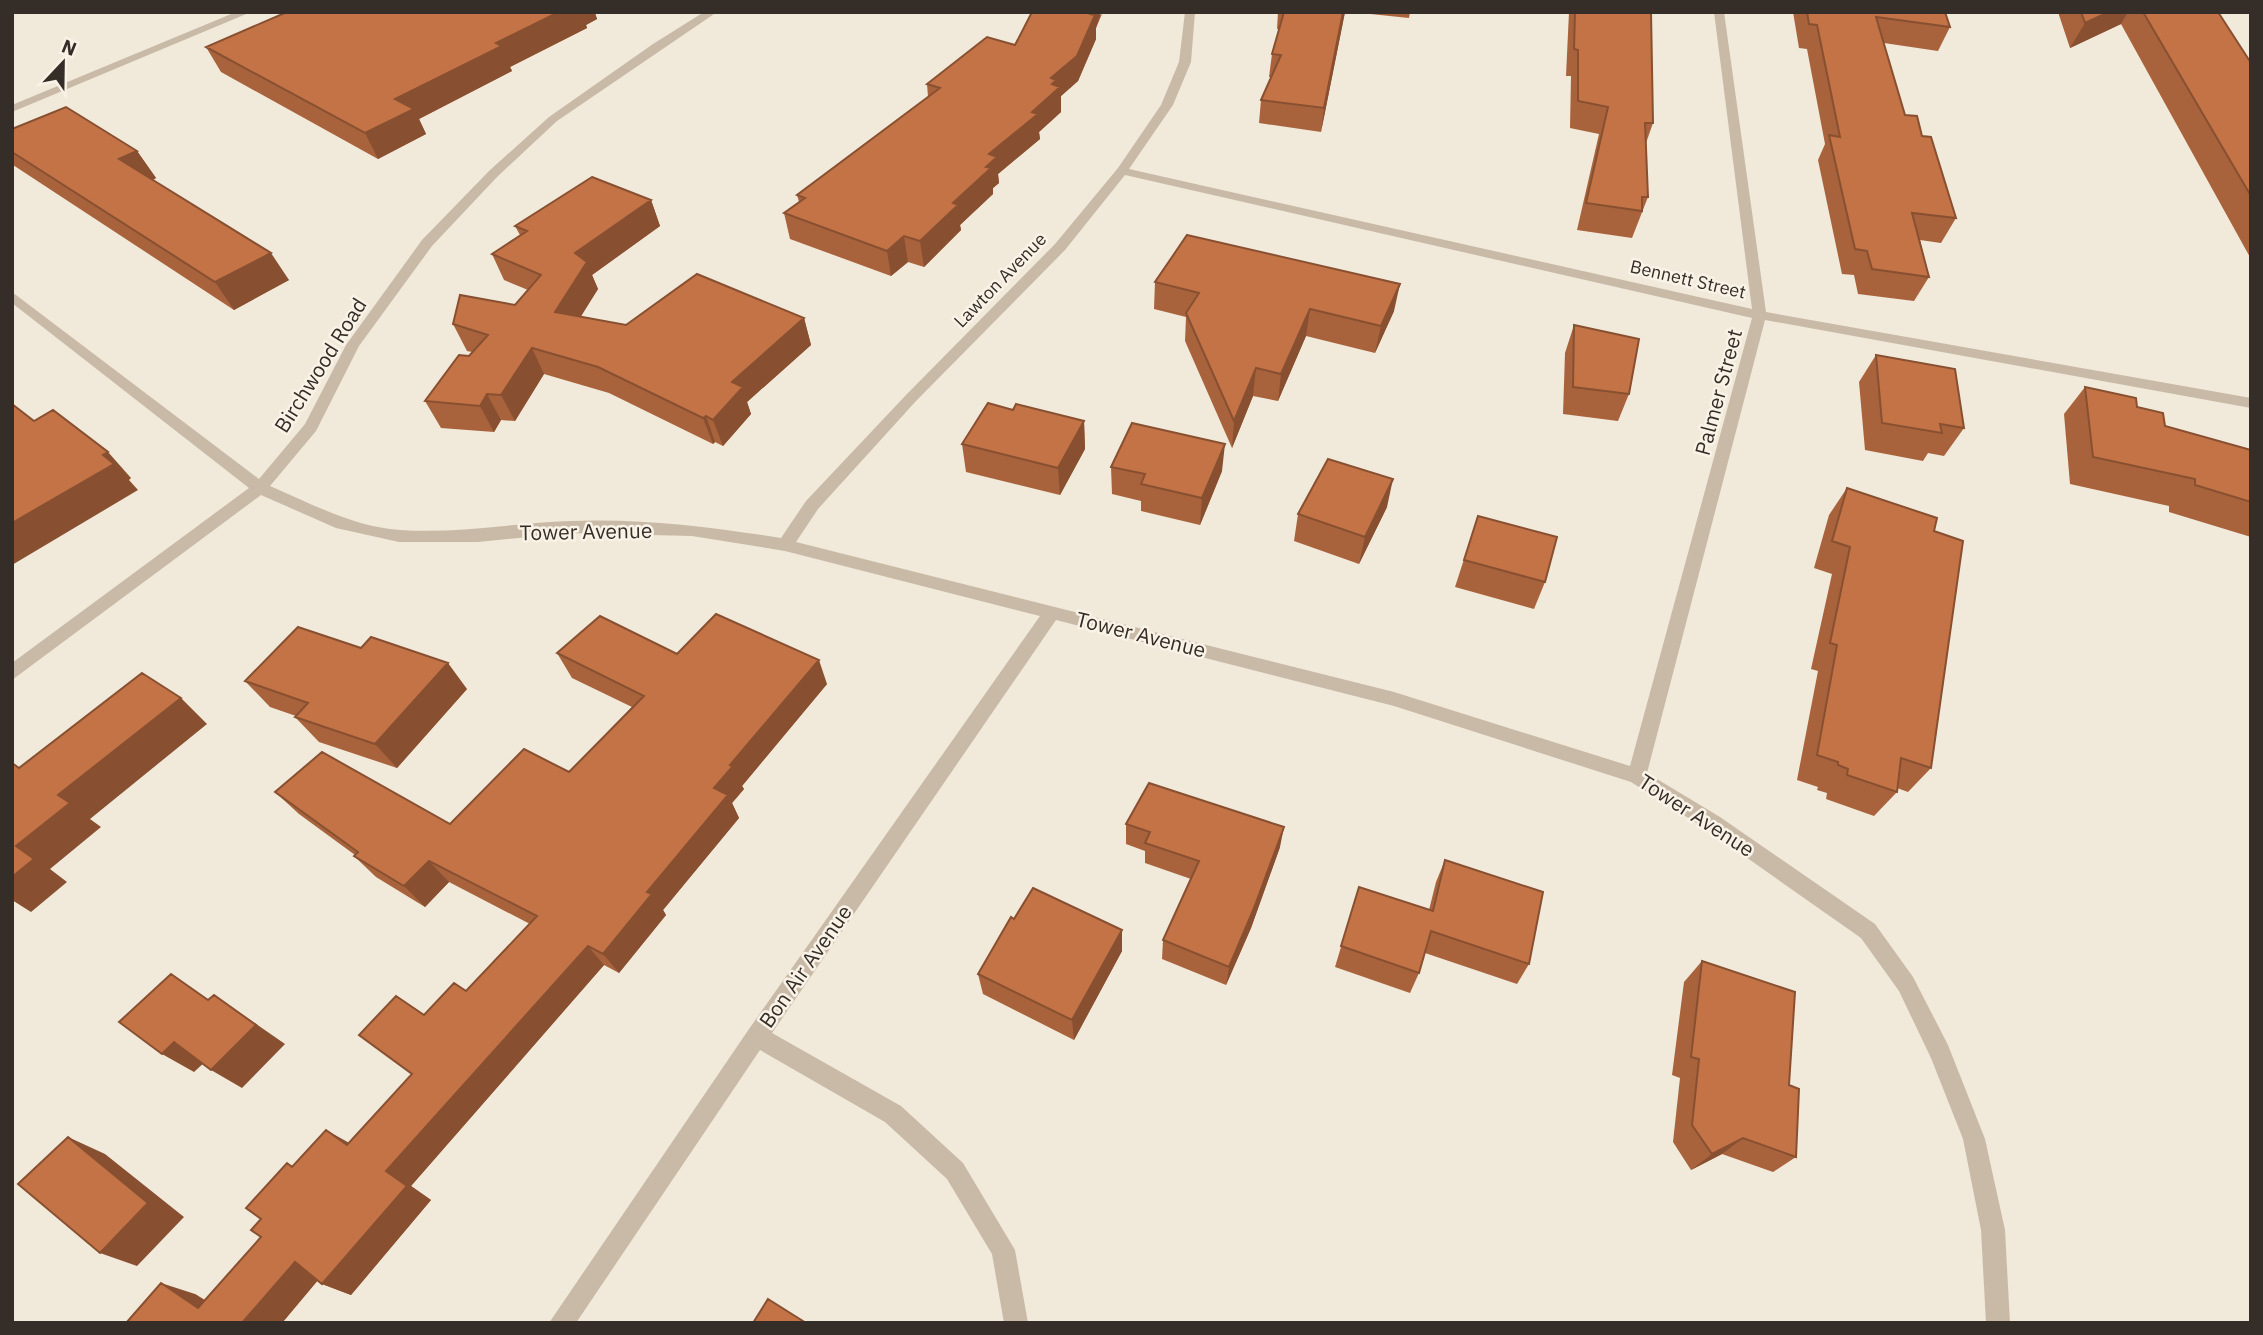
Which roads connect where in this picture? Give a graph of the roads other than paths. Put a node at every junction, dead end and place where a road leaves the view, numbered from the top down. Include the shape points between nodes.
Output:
1 (246, 12) edge
2 (712, 12) edge
3 (1190, 12) edge
4 (1719, 12) edge
5 (12, 109) edge
6 (1122, 171) junction
7 (12, 296) edge
8 (1760, 315) junction
9 (2251, 403) edge
10 (260, 488) junction
11 (786, 545) junction
12 (1053, 611) junction
13 (12, 673) edge
14 (1637, 776) junction
15 (757, 1036) junction
16 (561, 1323) edge
17 (1016, 1323) edge
18 (1998, 1323) edge

1 - 5 street
2 - 10 street, Birchwood Road via 553,119 427,243 353,345 312,427
3 - 6 street, Lawton Avenue via 1185,62 1171,94
4 - 8 street, Palmer Street
6 - 8 street, Bennett Street
6 - 11 street, Lawton Avenue via 1060,247 812,505
7 - 10 street, Tower Avenue
8 - 9 street, Bennett Street
8 - 14 street, Palmer Street
10 - 11 street, Tower Avenue via 342,524 399,536 478,536 570,527 692,530
10 - 13 street, Birchwood Road
11 - 12 street, Tower Avenue
12 - 14 street, Tower Avenue via 1394,699
12 - 15 street, Bon Air Avenue
14 - 18 street, Tower Avenue via 1868,931 1906,984 1974,1139 1993,1230
15 - 16 street, Bon Air Avenue
15 - 17 street via 893,1114 955,1171 1003,1250

